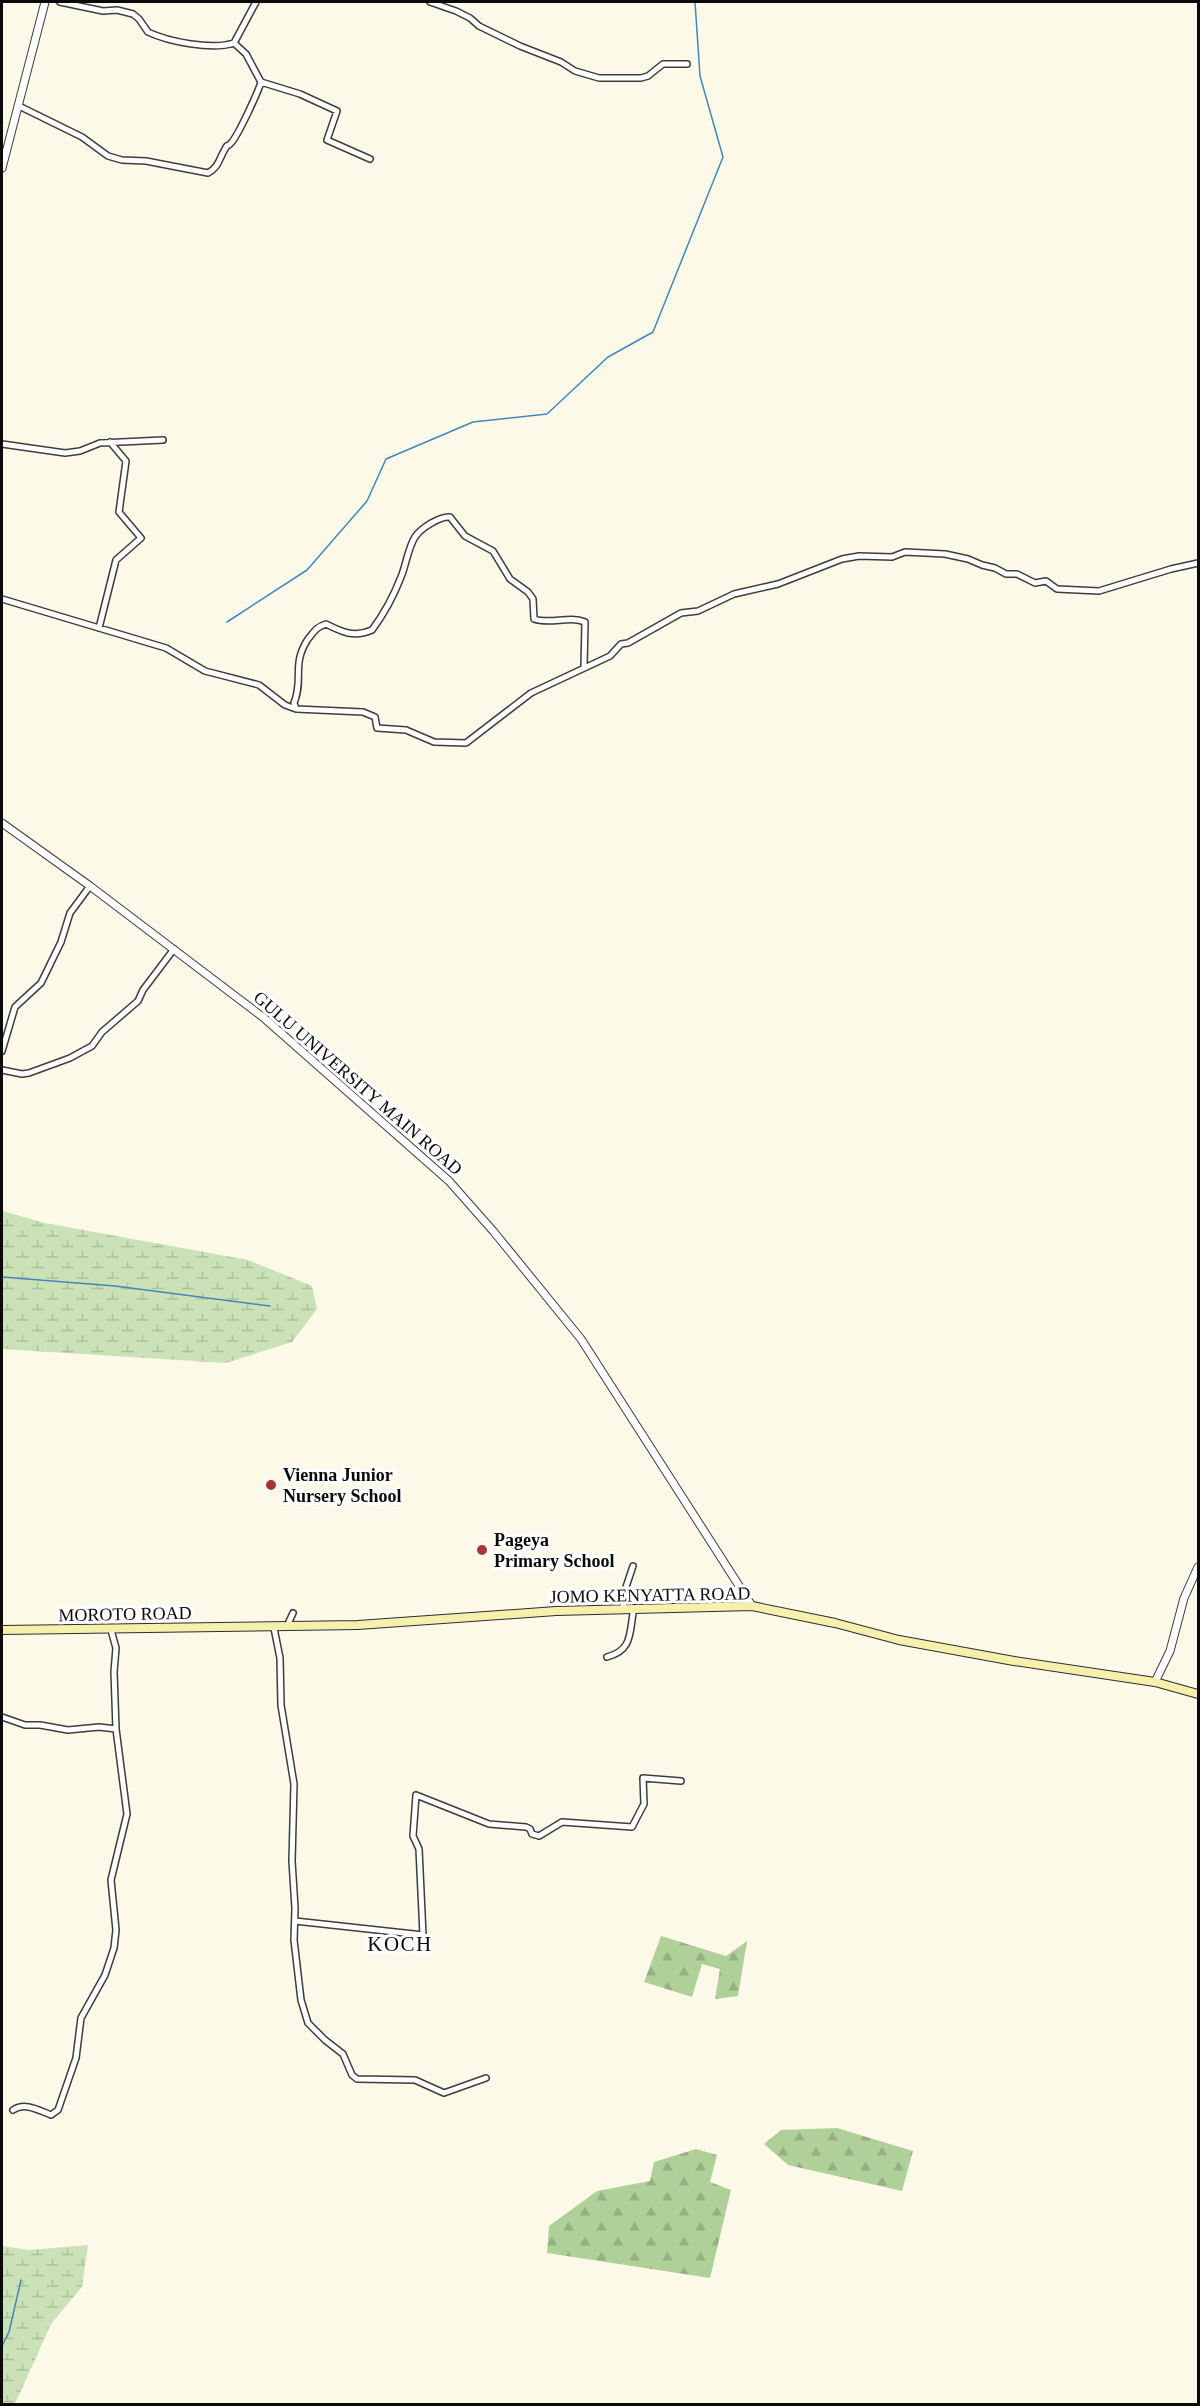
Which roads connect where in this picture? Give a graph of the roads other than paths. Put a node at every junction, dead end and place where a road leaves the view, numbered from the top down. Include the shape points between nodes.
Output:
1 (45, 2) edge
2 (60, 2) edge
3 (255, 2) edge
4 (430, 2) edge
5 (234, 43) junction
6 (687, 64) dead end
7 (261, 82) junction
8 (19, 106) junction
9 (370, 159) dead end
10 (2, 168) edge
11 (163, 440) dead end
12 (110, 442) junction
13 (2, 444) edge
14 (1198, 563) edge
15 (2, 599) edge
16 (99, 628) junction
17 (584, 667) junction
18 (296, 709) junction
19 (2, 823) edge
20 (90, 886) junction
21 (174, 949) junction
22 (2, 1051) edge
23 (2, 1070) edge
24 (633, 1566) dead end
25 (1198, 1567) edge
26 (752, 1606) junction
27 (634, 1608) junction
28 (624, 1609) junction
29 (293, 1613) dead end
30 (287, 1626) junction
31 (274, 1628) junction
32 (2, 1630) edge
33 (111, 1630) junction
34 (607, 1657) dead end
35 (1155, 1682) junction
36 (1198, 1694) edge
37 (2, 1717) edge
38 (116, 1729) junction
39 (681, 1781) dead end
40 (295, 1921) junction
41 (486, 2078) dead end
42 (13, 2110) dead end

1 - 8 street
2 - 5 street via 133,14 148,32 172,39 202,45
3 - 5 street
4 - 6 street via 456,11 479,26 575,71 599,78 641,78 663,64
5 - 7 street via 246,54
7 - 8 street via 234,139 215,169 208,172 108,156 82,137
7 - 9 street via 337,111 327,140
8 - 10 street
11 - 12 street
12 - 13 street via 65,453
12 - 16 street via 126,461 119,512 141,538 117,560
14 - 17 street via 1099,591 1057,589 1046,581 1035,583 1017,574 945,554 859,556 778,584 734,594 698,612 681,613 621,644 610,656
15 - 16 street
16 - 18 street via 166,648 205,670 259,685
17 - 18 street via 531,693 466,743 434,742 406,730 377,728 375,717 363,712
17 - 18 street via 585,622 534,619 533,598 510,579 493,551 465,536 446,517 414,538 400,579 372,630 354,635 326,624 315,628 299,657
19 - 20 street, GULU UNIVERSITY MAIN ROAD
20 - 21 street, GULU UNIVERSITY MAIN ROAD
20 - 22 street via 70,913 41,983 15,1007
21 - 23 street via 138,1001 102,1032 92,1046 29,1073
21 - 26 street, GULU UNIVERSITY MAIN ROAD via 264,1018 371,1110 449,1181 485,1221 581,1339
24 - 28 street
25 - 35 street via 1184,1598 1170,1652
26 - 27 main road, JOMO KENYATTA ROAD
26 - 35 main road, JOMO KENYATTA ROAD via 899,1640
27 - 28 main road, JOMO KENYATTA ROAD
27 - 34 street via 629,1641 620,1654
28 - 30 main road, JOMO KENYATTA ROAD via 370,1625
29 - 30 street
30 - 31 main road, JOMO KENYATTA ROAD
31 - 33 main road, MOROTO ROAD
31 - 40 street via 294,1784
32 - 33 main road, MOROTO ROAD
33 - 38 street via 116,1648
35 - 36 main road, JOMO KENYATTA ROAD
37 - 38 street via 25,1725 68,1730
38 - 42 street via 127,1814 111,1880 114,1948 105,1976 81,2018 76,2058 58,2110 51,2115 24,2106
39 - 40 street via 643,1778 644,1804 633,1827 562,1822 539,1836 526,1827 489,1824 416,1795 413,1836 419,1849 423,1935
40 - 41 street via 295,1953 306,2017 343,2054 354,2077 415,2080 444,2092

